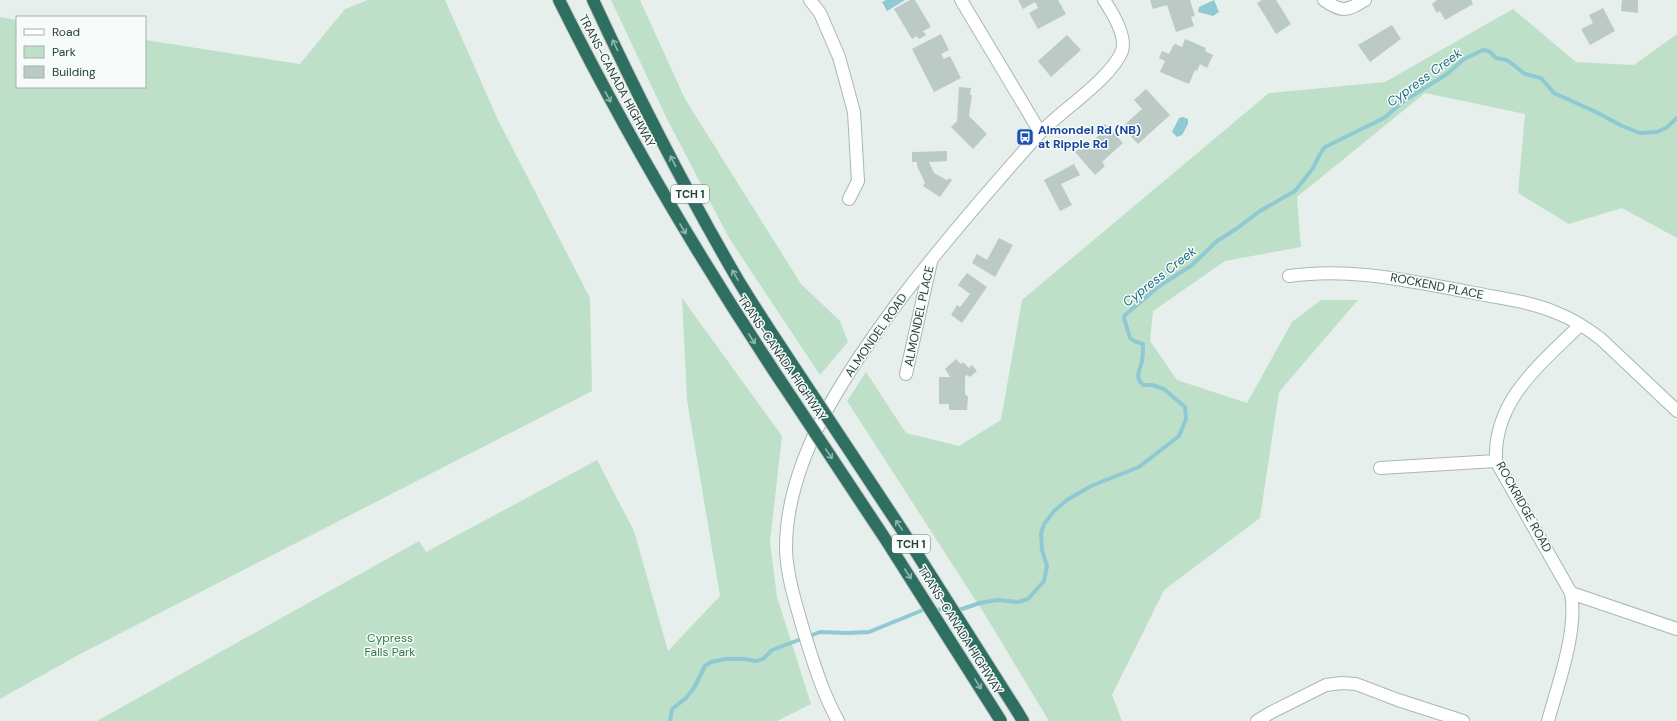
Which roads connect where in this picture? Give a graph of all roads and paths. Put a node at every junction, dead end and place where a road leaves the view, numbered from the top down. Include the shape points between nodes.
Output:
1 (559, 0) edge
2 (594, 0) edge
3 (810, 0) edge
4 (961, 0) edge
5 (1104, 0) edge
6 (1324, 0) edge
7 (1365, 0) edge
8 (1040, 132) junction
9 (849, 199) dead end
10 (932, 257) junction
11 (1289, 276) dead end
12 (1580, 325) junction
13 (906, 374) dead end
14 (1677, 411) edge
15 (1496, 461) junction
16 (1380, 468) dead end
17 (1571, 593) junction
18 (1677, 629) edge
19 (1020, 716) edge
20 (838, 721) edge
21 (1001, 721) edge
22 (1257, 721) edge
23 (1463, 721) edge
24 (1548, 721) edge

1 -> 21 highway, TRANS-CANADA HIGHWAY / TCH 1, bridge via 663,195 721,292 886,540
19 -> 2 highway, TRANS-CANADA HIGHWAY / TCH 1, bridge via 902,530 738,281 642,101
3 - 9 street via 820,13 839,58 854,112 858,181
4 - 8 street
5 - 8 street, ALMONDEL ROAD via 1119,25 1123,48 1114,66
6 - 7 street via 1340,10 1351,8
8 - 10 street, ALMONDEL ROAD
10 - 13 street, ALMONDEL PLACE
10 - 20 street, ALMONDEL ROAD via 861,354 827,409 813,438 795,488 790,512 786,551 792,591 820,684
11 - 12 street, ROCKEND PLACE via 1334,272 1376,275 1526,303 1557,312
12 - 14 street via 1601,340
12 - 15 street, ROCKRIDGE ROAD via 1521,385 1510,403 1497,435
15 - 16 street
15 - 17 street, ROCKRIDGE ROAD
17 - 18 street
17 - 24 street, ROCKRIDGE ROAD via 1572,629
22 - 23 street via 1326,685 1341,683 1356,684

